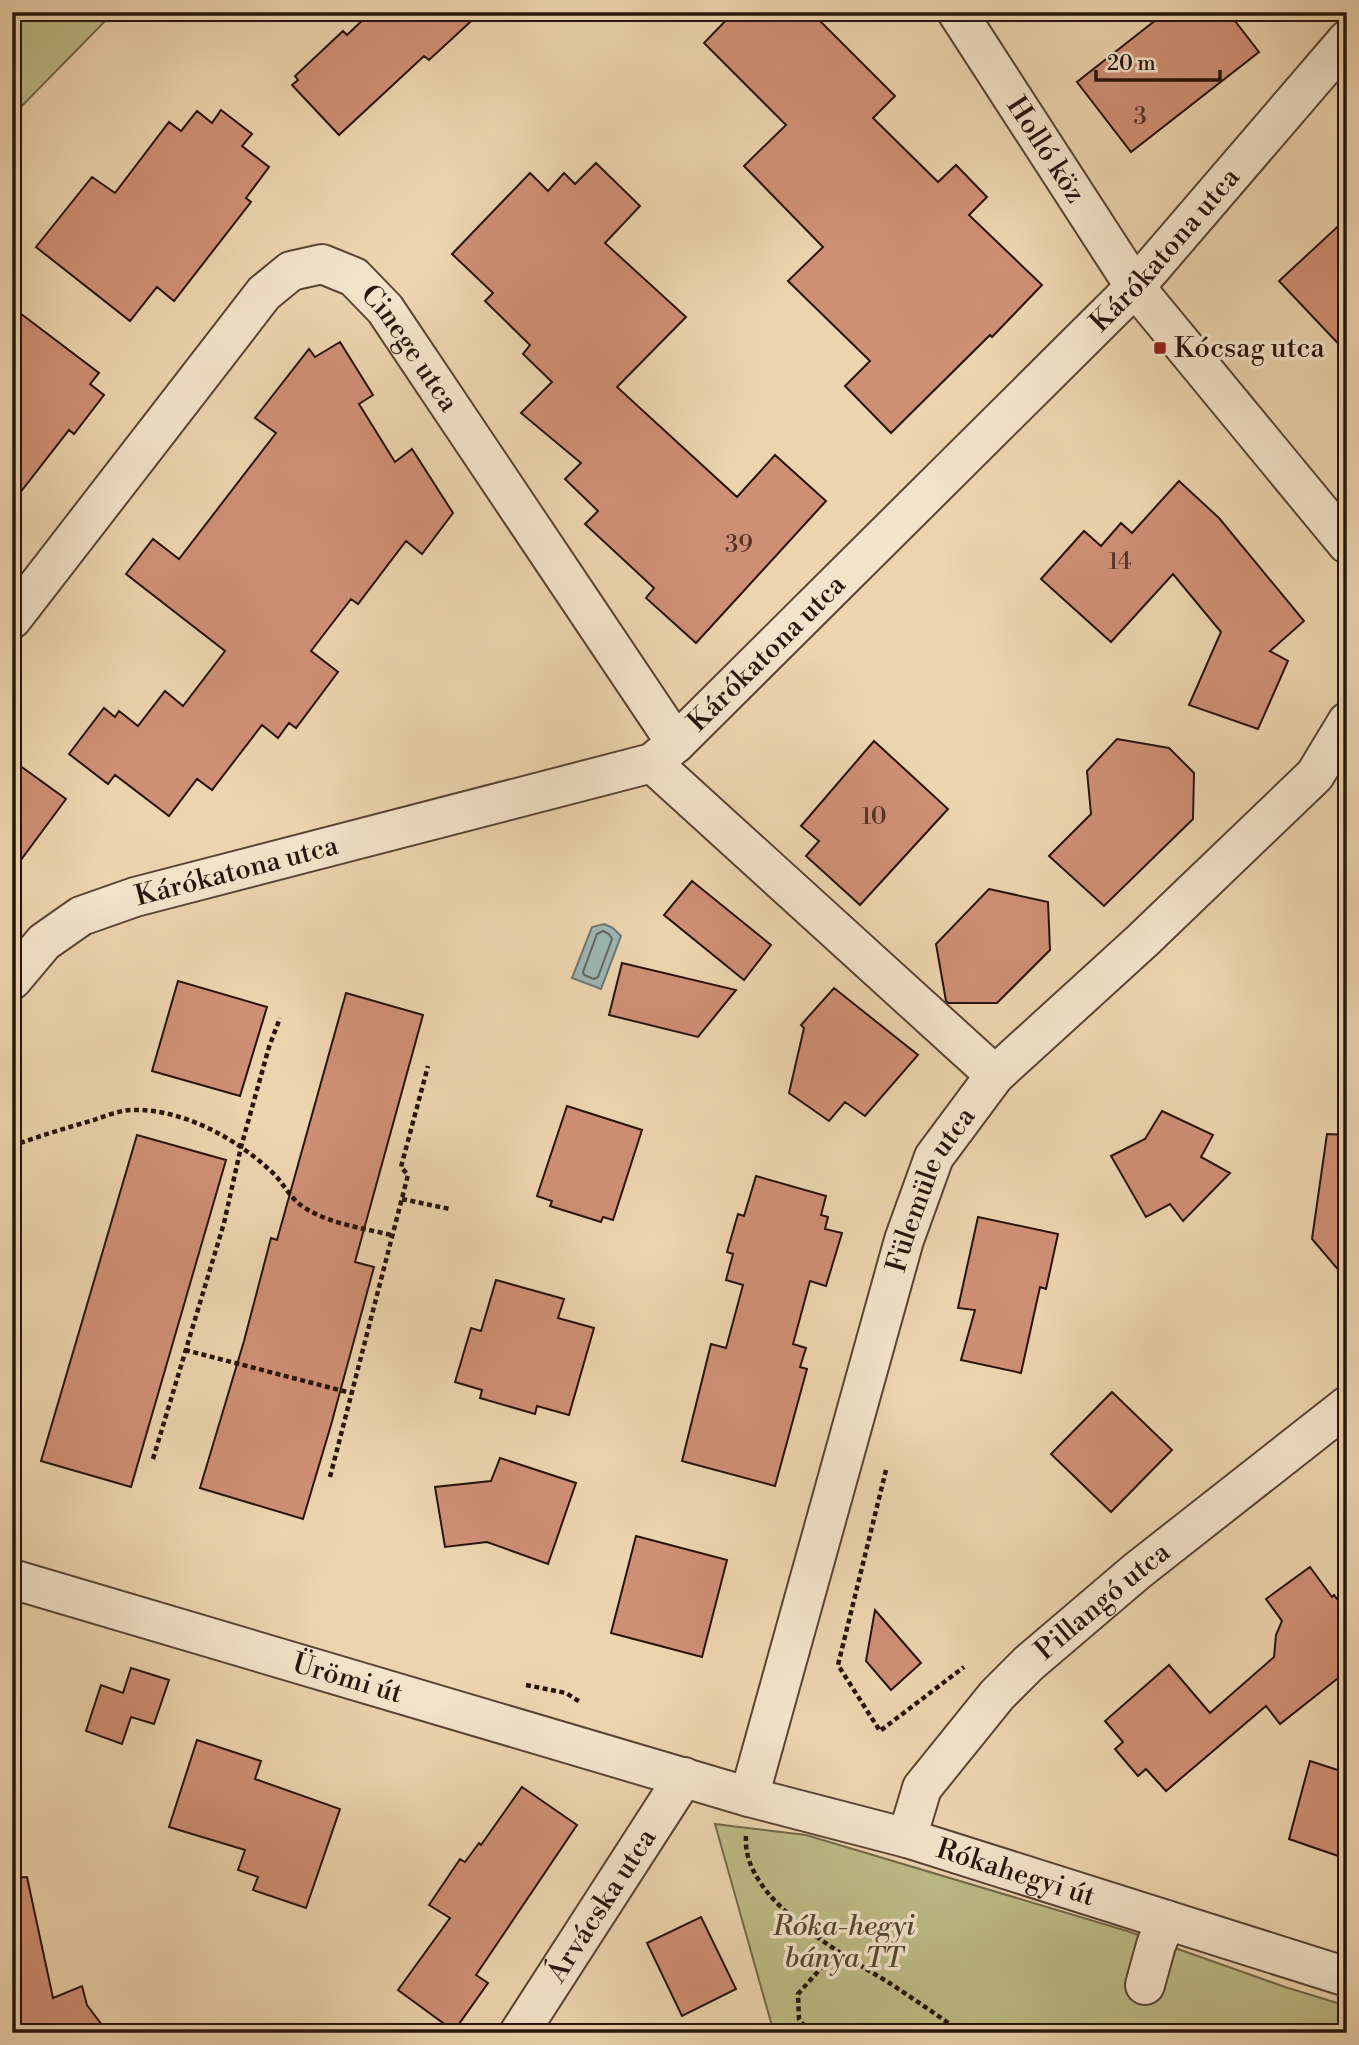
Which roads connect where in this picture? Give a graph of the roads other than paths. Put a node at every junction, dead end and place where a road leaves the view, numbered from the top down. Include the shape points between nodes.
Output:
1 (957, 12) edge
2 (1347, 40) edge
3 (1135, 287) junction
4 (1347, 544) edge
5 (12, 619) edge
6 (1347, 722) edge
7 (664, 753) junction
8 (12, 980) edge
9 (995, 1075) junction
10 (1347, 1406) edge
11 (12, 1579) edge
12 (684, 1777) junction
13 (749, 1797) junction
14 (907, 1838) junction
15 (1166, 1920) junction
16 (1347, 1977) edge
17 (1145, 1985) dead end
18 (519, 2033) edge

1 - 3 street, Holló köz
2 - 3 street, Kárókatona utca
3 - 4 street
3 - 7 street, Kárókatona utca
5 - 7 street, Cinege utca via 264,293 291,271 322,264 354,277 386,309
6 - 9 street, Fülemüle utca via 1315,775
7 - 8 street, Kárókatona utca via 135,897 81,916 44,942
7 - 9 street, Cinege utca
9 - 13 street, Fülemüle utca via 934,1157 904,1240
10 - 14 street, Pillangó utca via 1137,1571 1029,1663 997,1695 922,1788
11 - 12 street, Ürömi út
12 - 13 street, Rókahegyi út
12 - 18 street, Árvácska utca
13 - 14 street, Rókahegyi út
14 - 15 street, Rókahegyi út
15 - 16 street, Rókahegyi út
15 - 17 street

